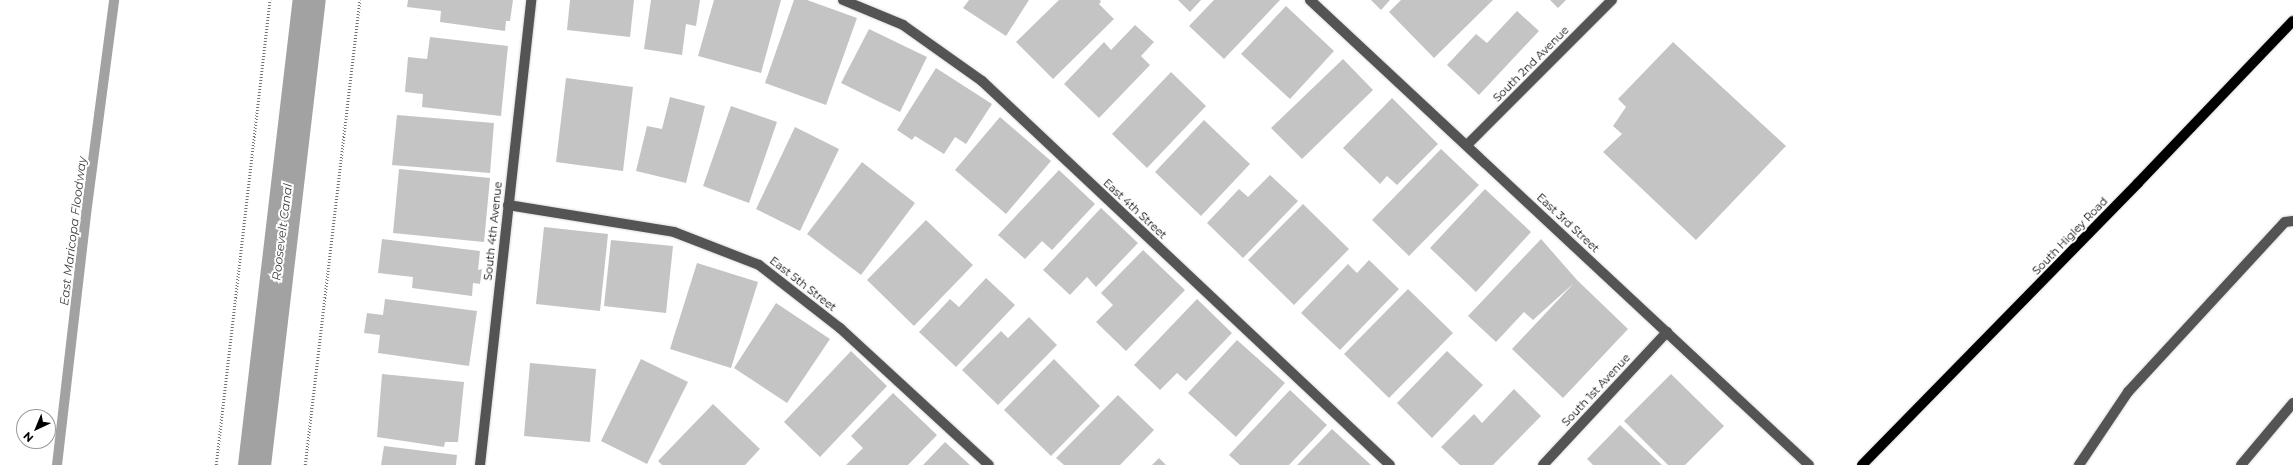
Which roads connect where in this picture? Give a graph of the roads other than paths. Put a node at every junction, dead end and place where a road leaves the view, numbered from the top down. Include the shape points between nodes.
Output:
1 (531, 0) edge
2 (843, 0) edge
3 (1310, 0) edge
4 (1612, 0) edge
5 (2293, 21) edge
6 (1467, 145) junction
7 (508, 205) junction
8 (2293, 220) edge
9 (1667, 332) junction
10 (2293, 403) edge
11 (480, 465) edge
12 (989, 465) edge
13 (1390, 465) edge
14 (1543, 465) edge
15 (1808, 465) edge
16 (1862, 465) edge
17 (2079, 465) edge
18 (2241, 465) edge

1 - 7 lane, South 4th Avenue
2 - 13 lane, East 4th Street via 903,25 982,81
3 - 6 lane, East 3rd Street
4 - 6 lane, South 2nd Avenue
5 - 16 main road, South Higley Road
6 - 9 lane, East 3rd Street
7 - 11 lane, South 4th Avenue
7 - 12 lane, East 5th Street via 674,232 758,265 840,328
8 - 17 lane via 2285,222 2128,392
9 - 14 lane, South 1st Avenue
9 - 15 lane, East 3rd Street
10 - 18 lane

